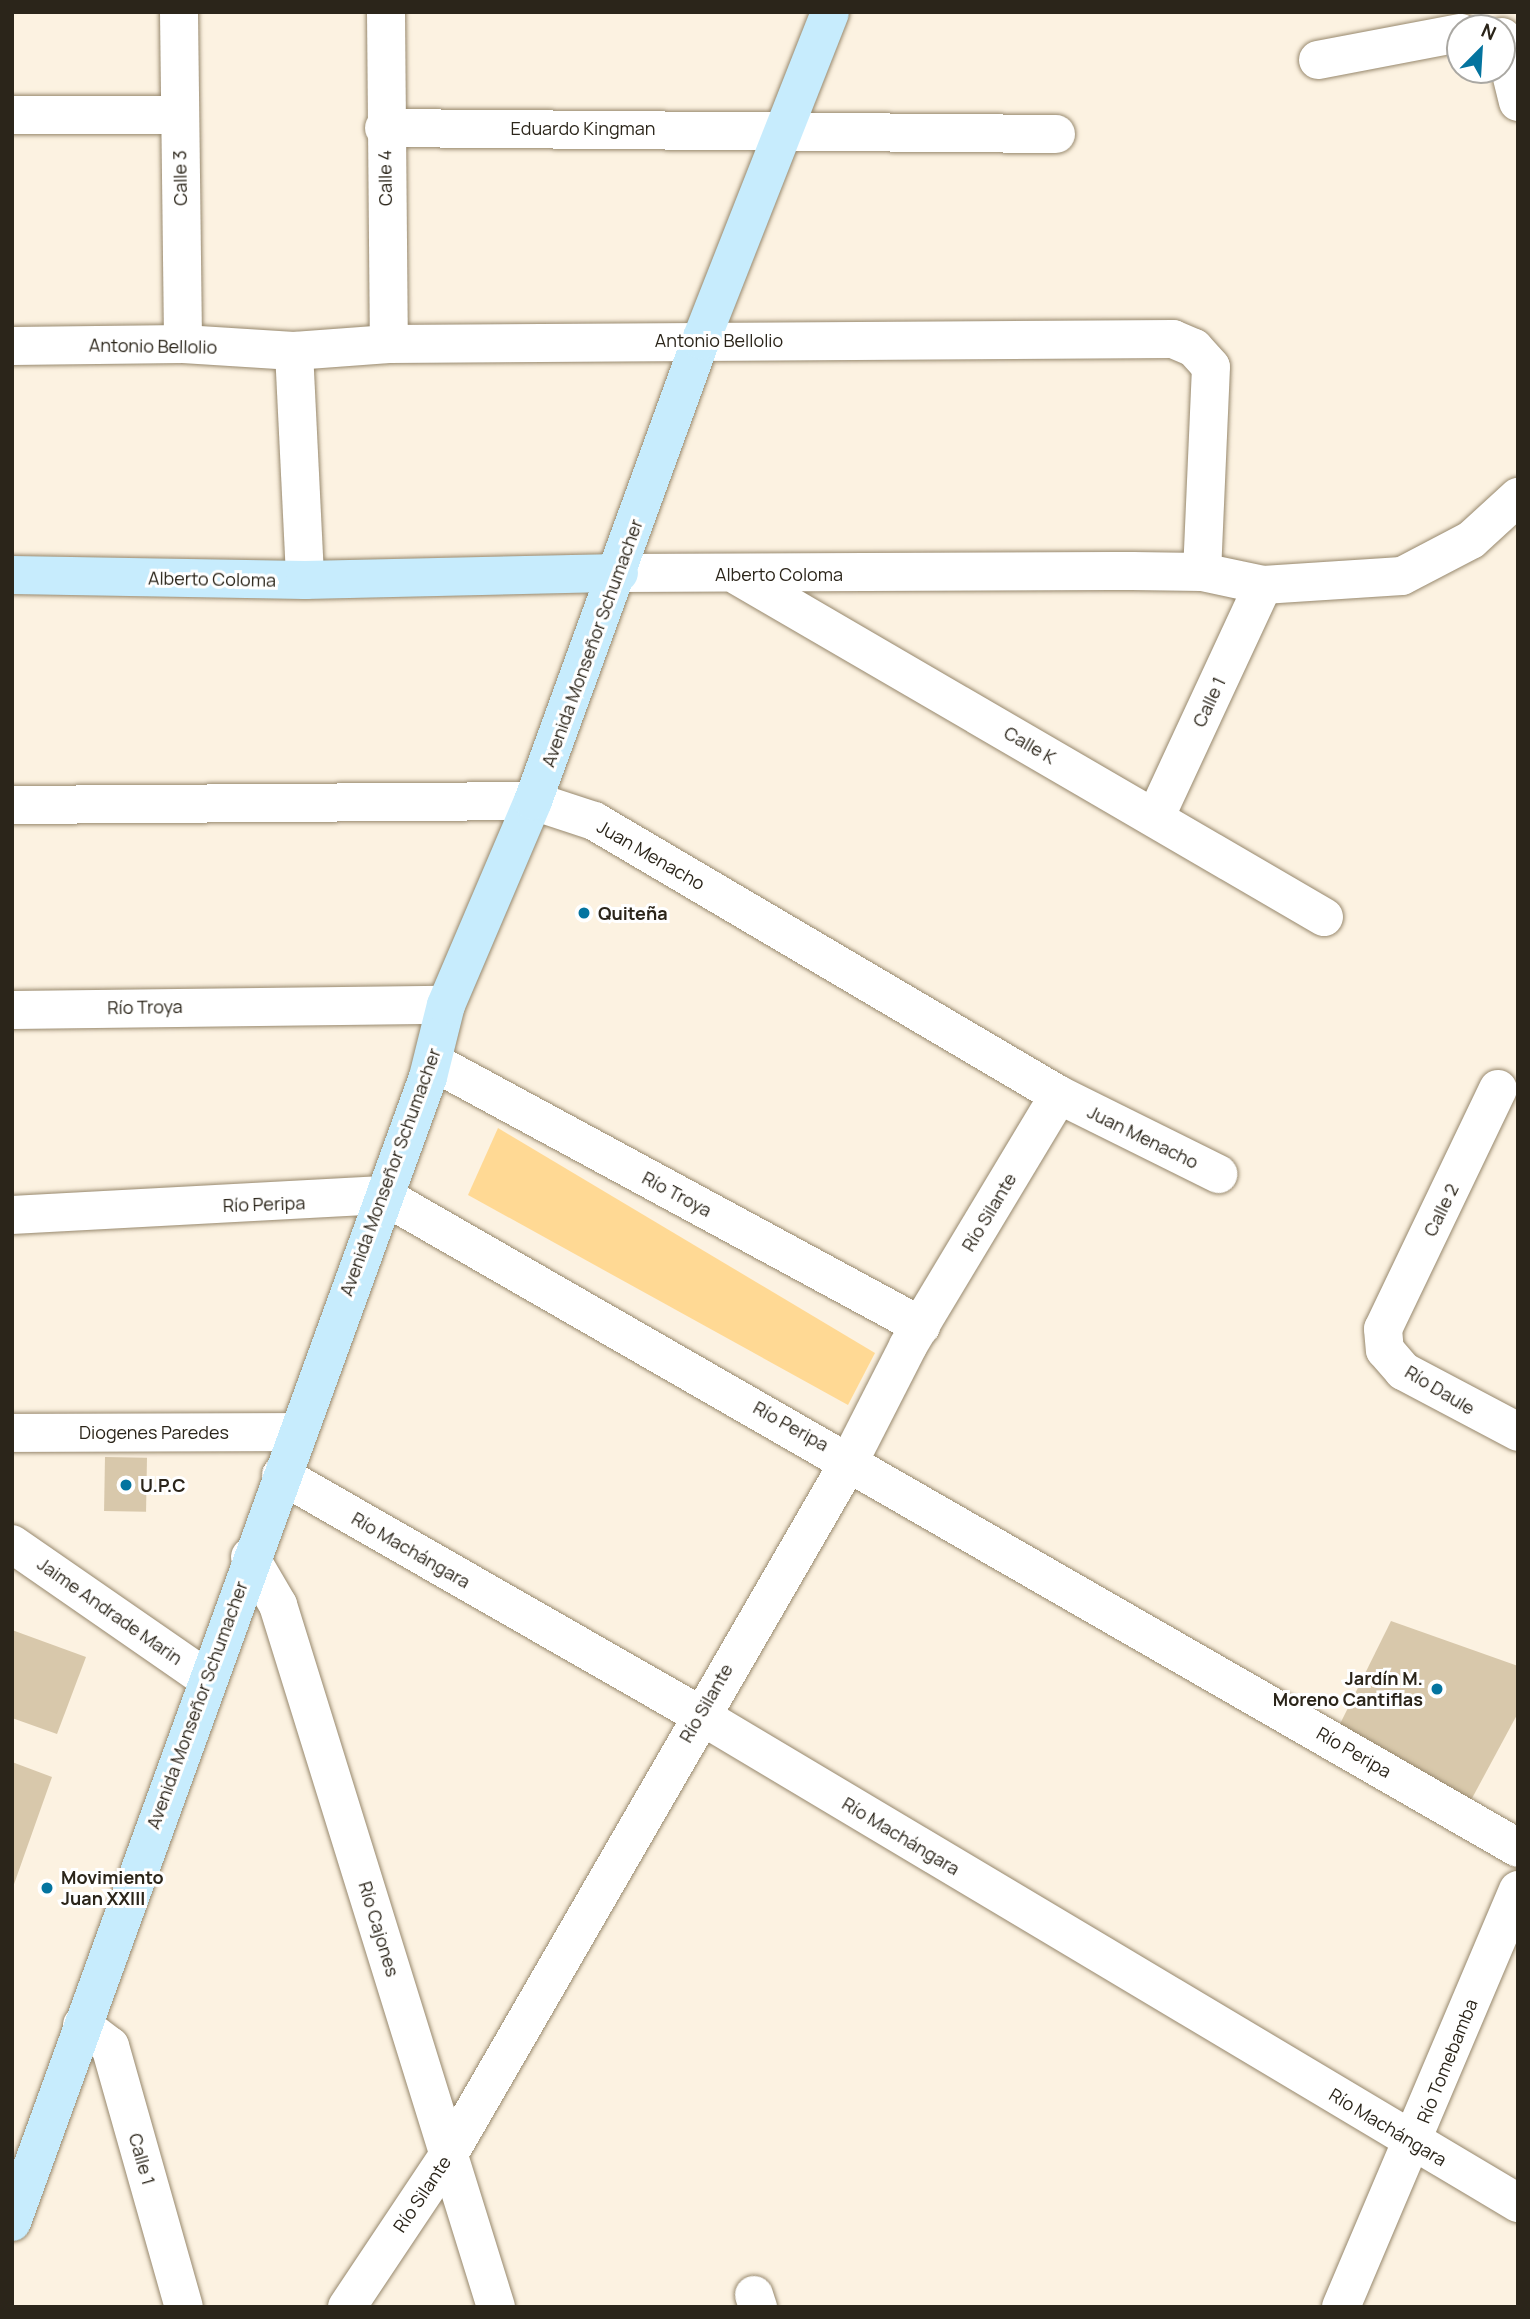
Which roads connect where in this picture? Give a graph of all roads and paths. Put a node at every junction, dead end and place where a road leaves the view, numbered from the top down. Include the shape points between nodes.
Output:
1 (179, 12) edge
2 (386, 12) edge
3 (830, 12) edge
4 (1446, 36) edge
5 (1318, 60) dead end
6 (1513, 84) edge
7 (1518, 102) edge
8 (179, 115) junction
9 (12, 116) edge
10 (384, 128) junction
11 (783, 129) junction
12 (1056, 134) dead end
13 (701, 340) junction
14 (183, 344) junction
15 (390, 344) junction
16 (12, 346) edge
17 (294, 351) junction
18 (1518, 497) edge
19 (1202, 572) junction
20 (619, 573) junction
21 (12, 575) edge
22 (736, 575) junction
23 (305, 580) junction
24 (1263, 585) junction
25 (533, 802) junction
26 (12, 805) edge
27 (1155, 818) junction
28 (1324, 917) dead end
29 (446, 1005) junction
30 (12, 1010) edge
31 (433, 1062) junction
32 (1499, 1089) dead end
33 (1059, 1095) junction
34 (1218, 1174) dead end
35 (382, 1195) junction
36 (12, 1214) edge
37 (921, 1326) junction
38 (1383, 1329) joint
39 (296, 1432) junction
40 (1518, 1432) edge
41 (12, 1433) edge
42 (850, 1460) junction
43 (281, 1475) junction
44 (12, 1544) edge
45 (250, 1557) junction
46 (207, 1679) junction
47 (698, 1714) junction
48 (1518, 1848) edge
49 (1518, 1891) edge
50 (82, 2025) junction
51 (1414, 2143) junction
52 (449, 2154) junction
53 (1518, 2203) edge
54 (12, 2222) edge
55 (184, 2307) edge
56 (347, 2307) edge
57 (496, 2307) edge
58 (1341, 2307) edge

1 - 8 street, Calle 3
2 - 10 street, Calle 4
3 - 11 street, Avenida Monseñor Schumacher
4 - 5 street
6 - 7 street
8 - 9 street
8 - 14 street, Calle 3
10 - 11 street, Eduardo Kingman
10 - 15 street, Calle 4
11 - 12 street, Eduardo Kingman
11 - 13 street, Avenida Monseñor Schumacher
13 - 15 street, Antonio Bellolio
13 - 19 street, Antonio Bellolio via 1173,339 1194,348 1211,367
13 - 20 street, Avenida Monseñor Schumacher
14 - 16 street, Antonio Bellolio
14 - 17 street, Antonio Bellolio
15 - 17 street, Antonio Bellolio
17 - 23 street
18 - 24 street, Alberto Coloma via 1471,540 1402,576
19 - 22 street, Alberto Coloma
19 - 24 street, Alberto Coloma
20 - 22 street, Alberto Coloma
20 - 23 street, Alberto Coloma
20 - 25 street, Avenida Monseñor Schumacher
21 - 23 street, Alberto Coloma
22 - 27 street, Calle K
24 - 27 street, Calle 1
25 - 26 street, Juan Menacho
25 - 29 street, Avenida Monseñor Schumacher
25 - 33 street, Juan Menacho via 594,821
27 - 28 street, Calle K
29 - 30 street, Río Troya
29 - 31 street, Avenida Monseñor Schumacher
31 - 35 street, Avenida Monseñor Schumacher
31 - 37 street, Río Troya
32 - 38 street, Calle 2
33 - 34 street, Juan Menacho
33 - 37 street, Río Silante
35 - 36 street, Río Peripa
35 - 39 street, Avenida Monseñor Schumacher
35 - 42 street, Río Peripa
37 - 42 street, Río Silante
38 - 40 street, Río Daule via 1385,1350 1404,1371
39 - 41 street, Diogenes Paredes
39 - 43 street, Avenida Monseñor Schumacher
42 - 47 street, Río Silante
42 - 48 street, Río Peripa
43 - 45 street, Avenida Monseñor Schumacher
43 - 47 street, Río Machángara
44 - 46 street, Jaime Andrade Marin
45 - 46 street, Avenida Monseñor Schumacher
45 - 52 street, Río Cajones via 278,1605
46 - 50 street, Avenida Monseñor Schumacher
47 - 51 street, Río Machángara
47 - 52 street, Río Silante
49 - 51 street, Río Tomebamba
50 - 54 street, Avenida Monseñor Schumacher
50 - 55 street, Calle 1 via 110,2046
51 - 53 street, Río Machángara
51 - 58 street, Río Tomebamba
52 - 56 street, Río Silante
52 - 57 street, Río Cajones

